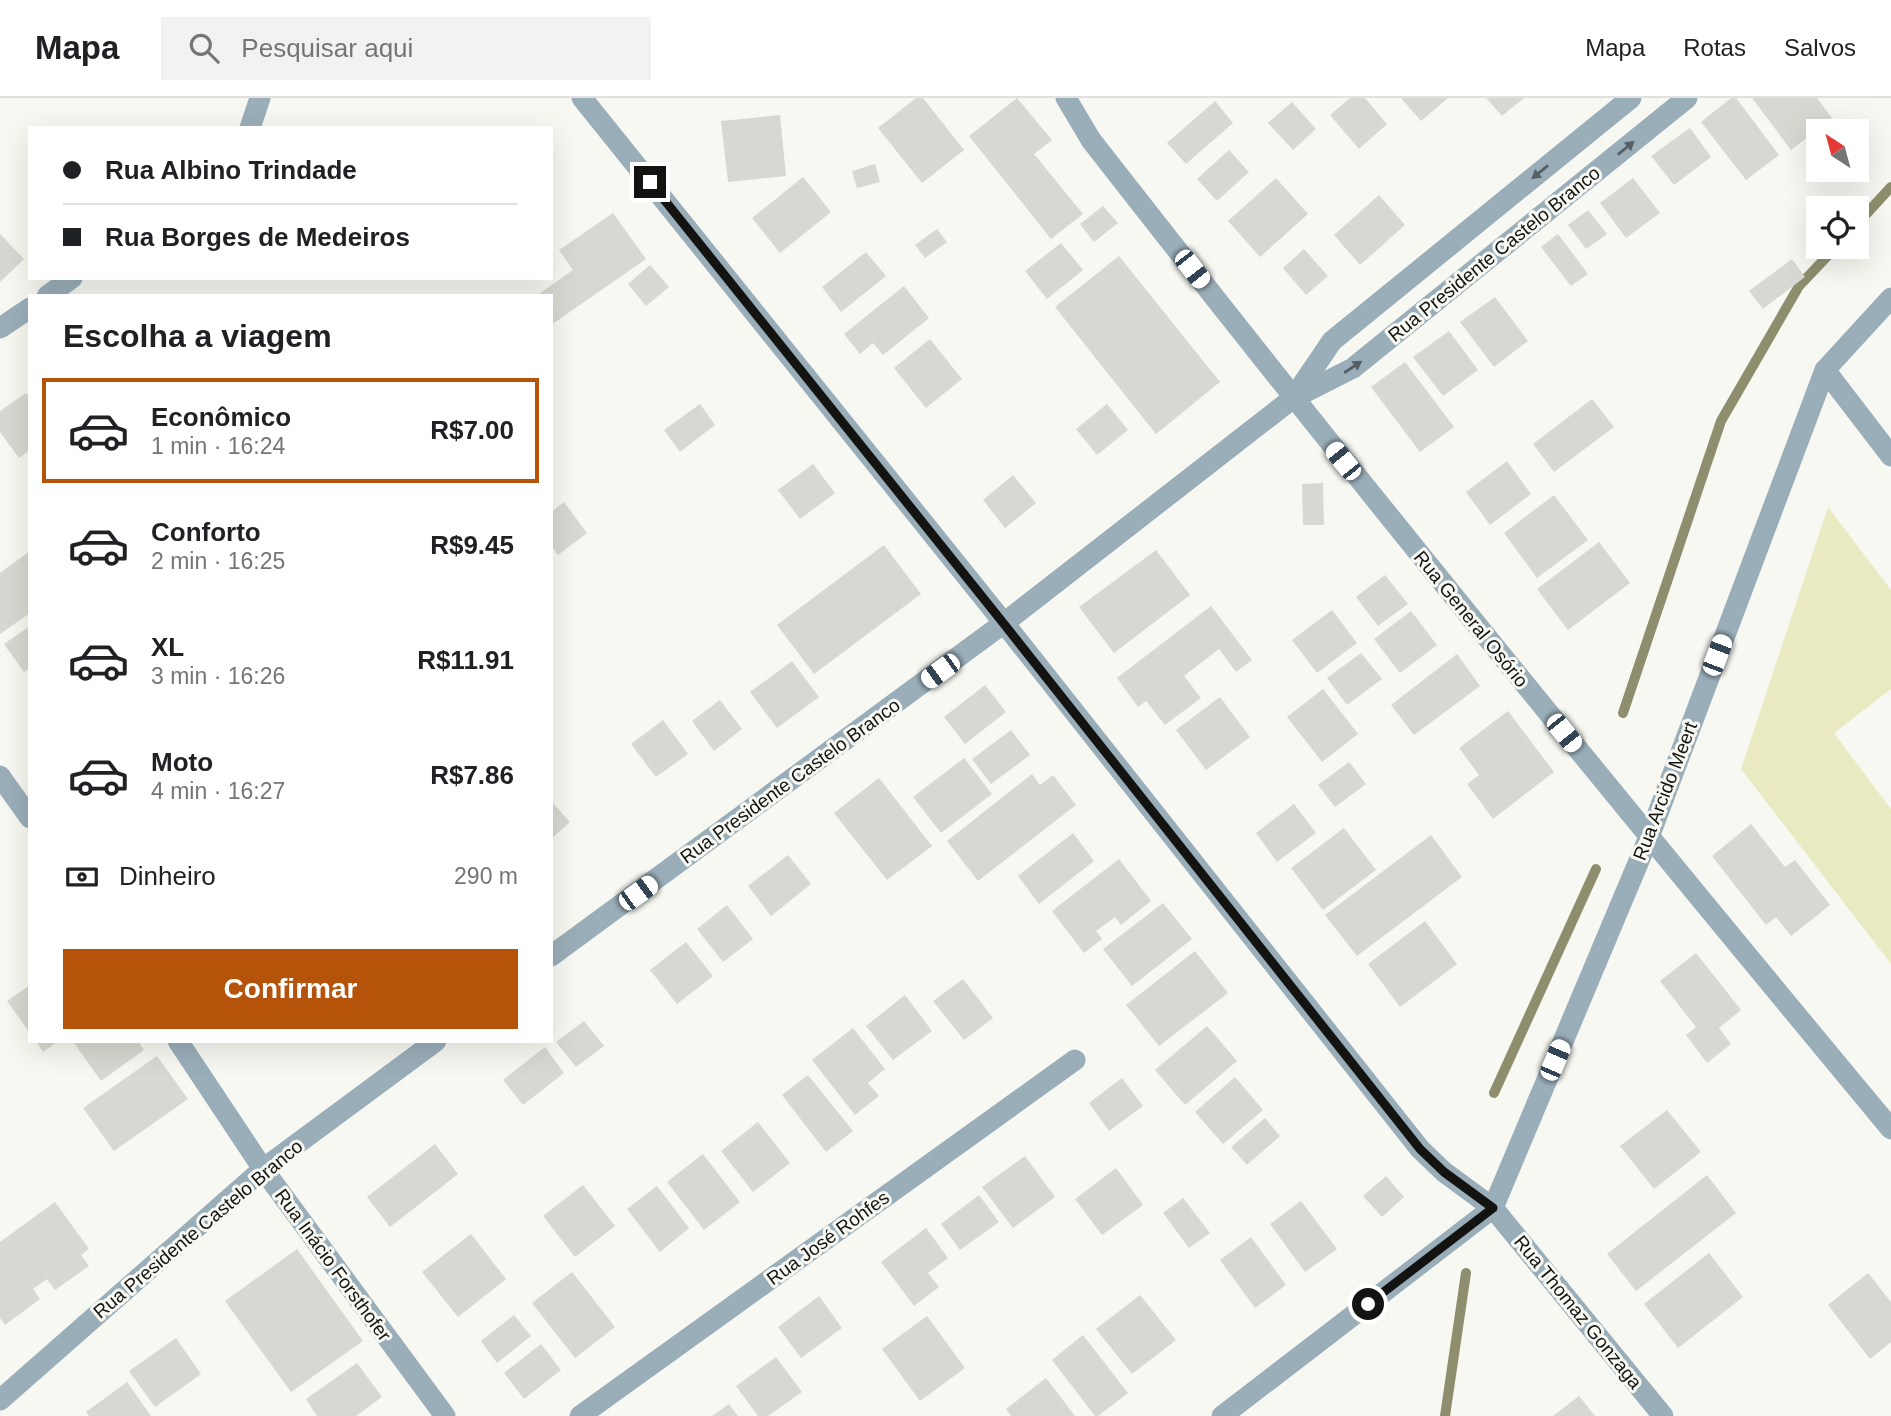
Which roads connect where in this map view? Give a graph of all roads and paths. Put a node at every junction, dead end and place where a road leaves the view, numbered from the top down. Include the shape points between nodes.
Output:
1 (260, 98) edge
2 (582, 98) edge
3 (1066, 98) edge
4 (1631, 98) edge
5 (1687, 98) edge
6 (251, 126) edge
7 (69, 280) edge
8 (50, 294) edge
9 (1891, 298) edge
10 (28, 309) edge
11 (0, 328) edge
12 (1825, 370) junction
13 (1293, 399) junction
14 (1891, 456) edge
15 (1004, 624) junction
16 (0, 776) edge
17 (28, 814) edge
18 (1649, 837) junction
19 (553, 955) edge
20 (179, 1043) edge
21 (433, 1043) edge
22 (1075, 1060) dead end
23 (1891, 1129) edge
24 (263, 1168) junction
25 (1493, 1208) junction
26 (0, 1400) edge
27 (445, 1416) edge
28 (580, 1416) edge
29 (1222, 1416) edge
30 (1663, 1416) edge

1 - 6 street
2 - 15 street, Rua Thomaz Gonzaga
3 - 13 street, Rua General Osório via 1091,140
4 -> 13 street, Rua Presidente Castelo Branco via 1332,341
13 -> 5 street, Rua Presidente Castelo Branco via 1353,368
7 - 8 street
9 - 12 street
10 - 11 street
12 - 14 street
12 - 18 street, Rua Arcido Meert
13 - 15 street, Rua Presidente Castelo Branco
13 - 18 street, Rua General Osório
15 - 19 street, Rua Presidente Castelo Branco
15 - 25 street, Rua Thomaz Gonzaga via 1420,1149
16 - 17 street
18 - 23 street, Rua General Osório
18 - 25 street, Rua Arcido Meert
20 - 24 street, Rua Inácio Forsthofer
21 - 24 street, Rua Presidente Castelo Branco
22 - 28 street, Rua José Rohfes
24 - 26 street, Rua Presidente Castelo Branco
24 - 27 street, Rua Inácio Forsthofer
25 - 29 street
25 - 30 street, Rua Thomaz Gonzaga

